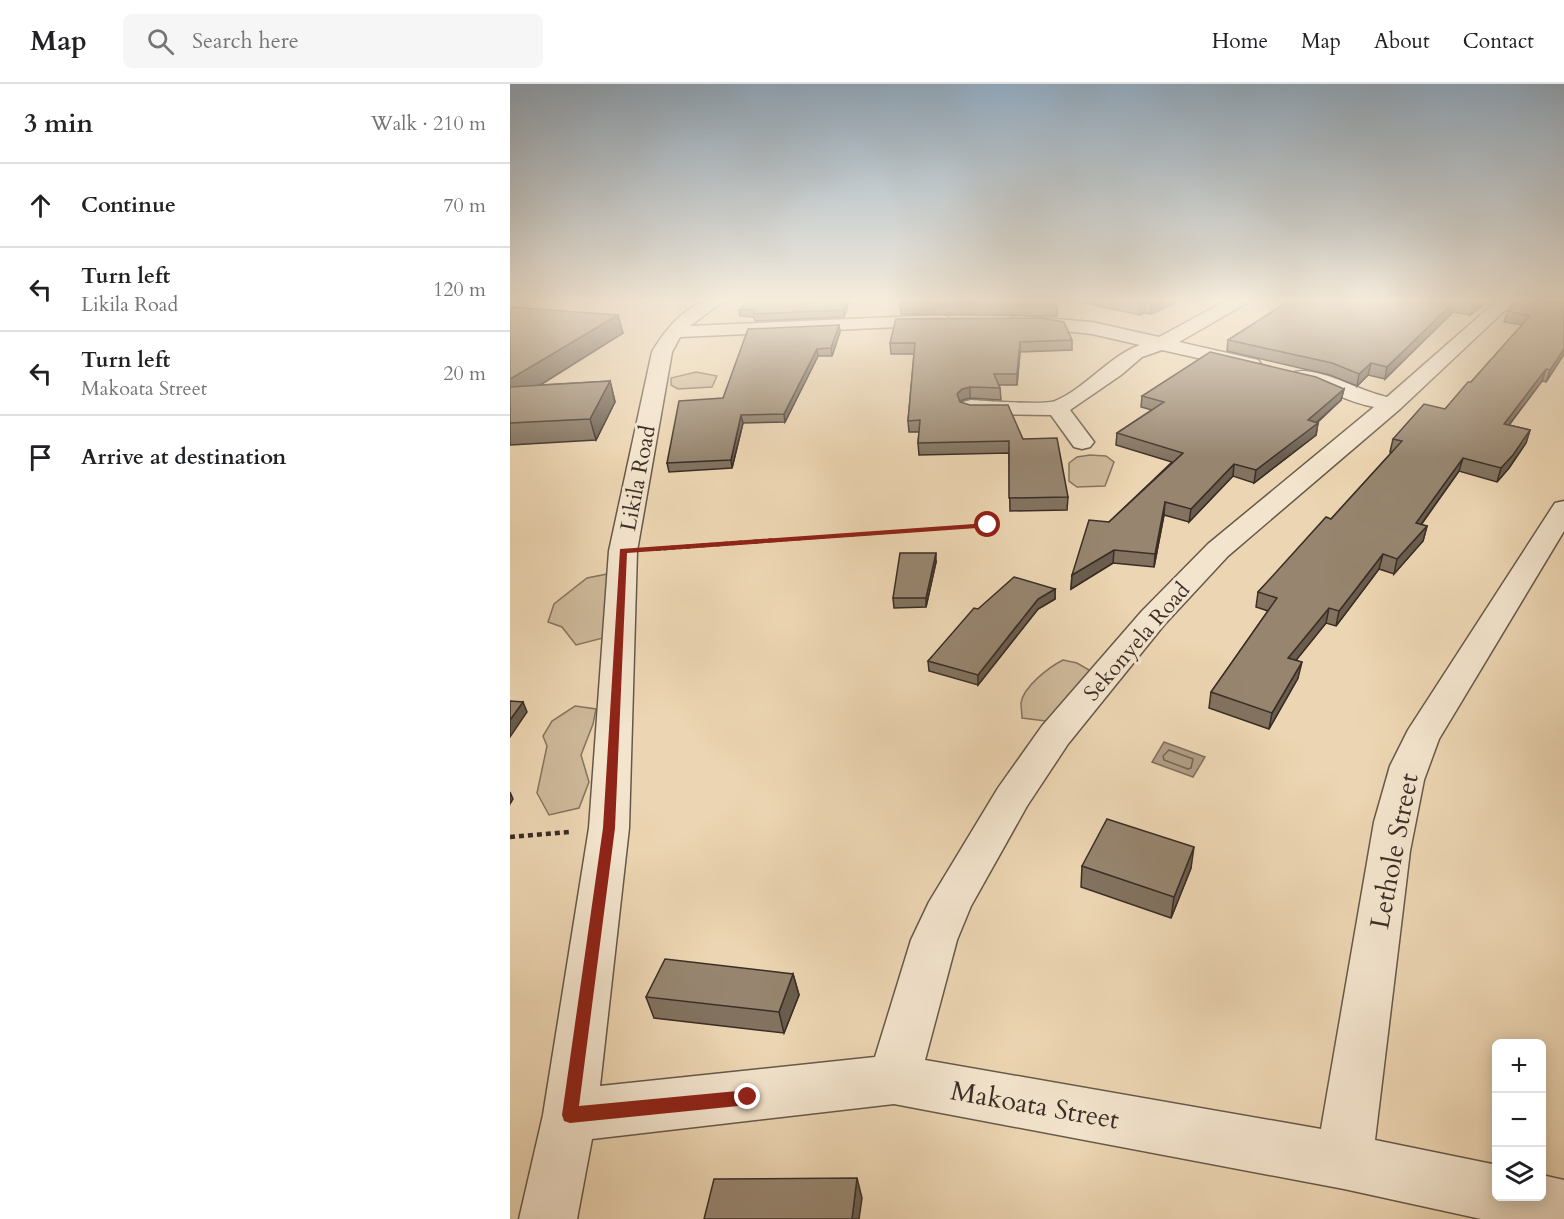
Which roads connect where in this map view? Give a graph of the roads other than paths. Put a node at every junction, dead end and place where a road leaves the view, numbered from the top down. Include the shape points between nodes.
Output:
1 (662, 352) edge
2 (1137, 352) edge
3 (1201, 352) edge
4 (1449, 352) edge
5 (1265, 367) edge
6 (1288, 373) edge
7 (1392, 404) junction
8 (971, 407) edge
9 (1058, 409) junction
10 (1082, 442) dead end
11 (1564, 509) edge
12 (894, 1079) junction
13 (570, 1115) junction
14 (1344, 1161) junction
15 (1492, 1193) edge
16 (1527, 1201) edge
17 (1564, 1209) edge
18 (548, 1219) edge

1 - 13 street, Likila Road via 623,551 609,828
2 - 9 street
3 - 5 street
4 - 7 street, Sekonyela Road
6 - 7 street via 1322,381 1364,399
7 - 12 street, Sekonyela Road via 1218,550 1153,618 1055,735 1012,798 951,902 934,940
8 - 9 street
9 - 10 street
11 - 14 street, Lethole Street via 1421,739 1404,780 1391,841
12 - 13 street, Makoata Street
12 - 14 street, Makoata Street
13 - 18 street, Likila Road
14 - 15 street, Makoata Street
16 - 17 street

